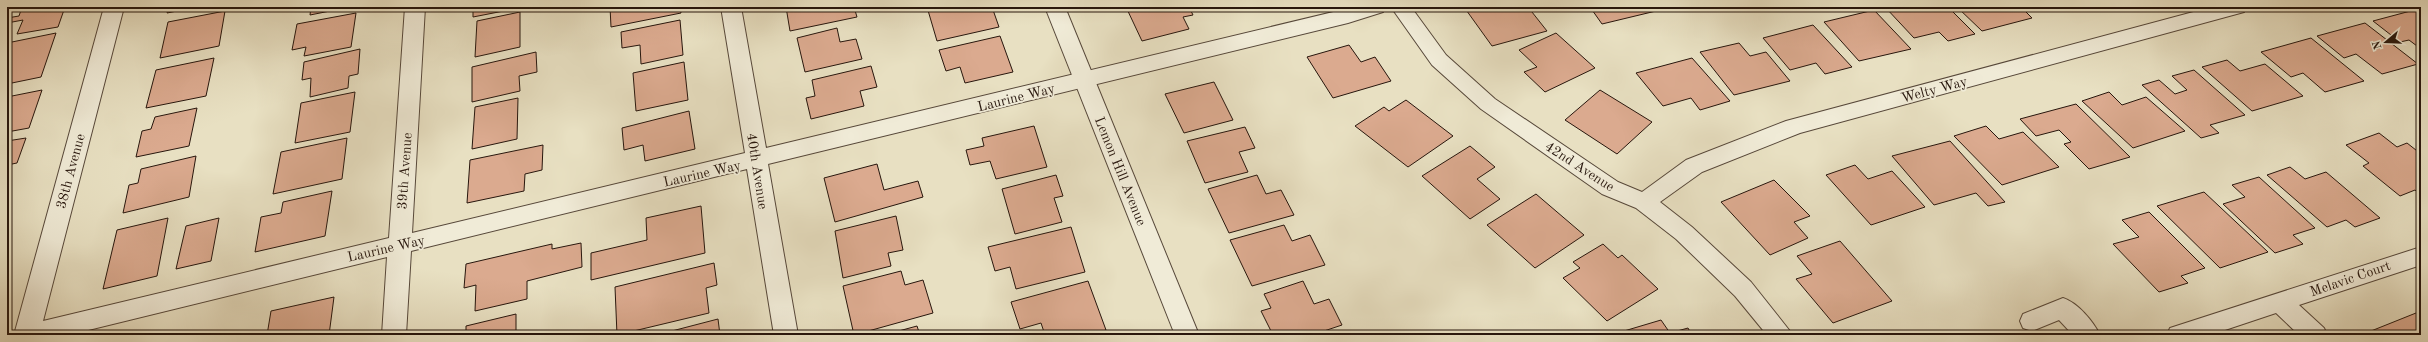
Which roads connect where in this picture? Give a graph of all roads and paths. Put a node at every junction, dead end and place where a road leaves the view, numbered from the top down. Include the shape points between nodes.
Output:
1 (114, 7) edge
2 (415, 7) edge
3 (731, 7) edge
4 (1055, 7) edge
5 (1376, 7) edge
6 (1401, 7) edge
7 (2237, 7) edge
8 (1085, 80) junction
9 (756, 160) junction
10 (1644, 202) junction
11 (399, 245) junction
12 (2421, 256) edge
13 (2280, 302) junction
14 (2032, 321) dead end
15 (27, 335) edge
16 (394, 335) edge
17 (786, 335) edge
18 (1187, 335) edge
19 (1781, 335) edge
20 (2088, 335) edge
21 (2179, 335) edge
22 (2315, 335) edge

1 - 15 street, 38th Avenue
2 - 11 street, 39th Avenue
3 - 9 street, 40th Avenue
4 - 8 street, Lemon Hill Avenue
5 - 8 street, Laurine Way
6 - 10 street, 42nd Avenue via 1439,60 1488,104 1610,188
7 - 10 street, Welty Way via 1794,127 1694,166
8 - 9 street, Laurine Way
8 - 18 street, Lemon Hill Avenue
9 - 11 street, Laurine Way
9 - 17 street, 40th Avenue
10 - 19 street, 42nd Avenue via 1714,260 1743,289
11 - 15 street, Laurine Way
11 - 16 street, 39th Avenue
12 - 13 street, Melavic Court
13 - 21 street, Melavic Court
13 - 22 street
14 - 20 street via 2062,308

